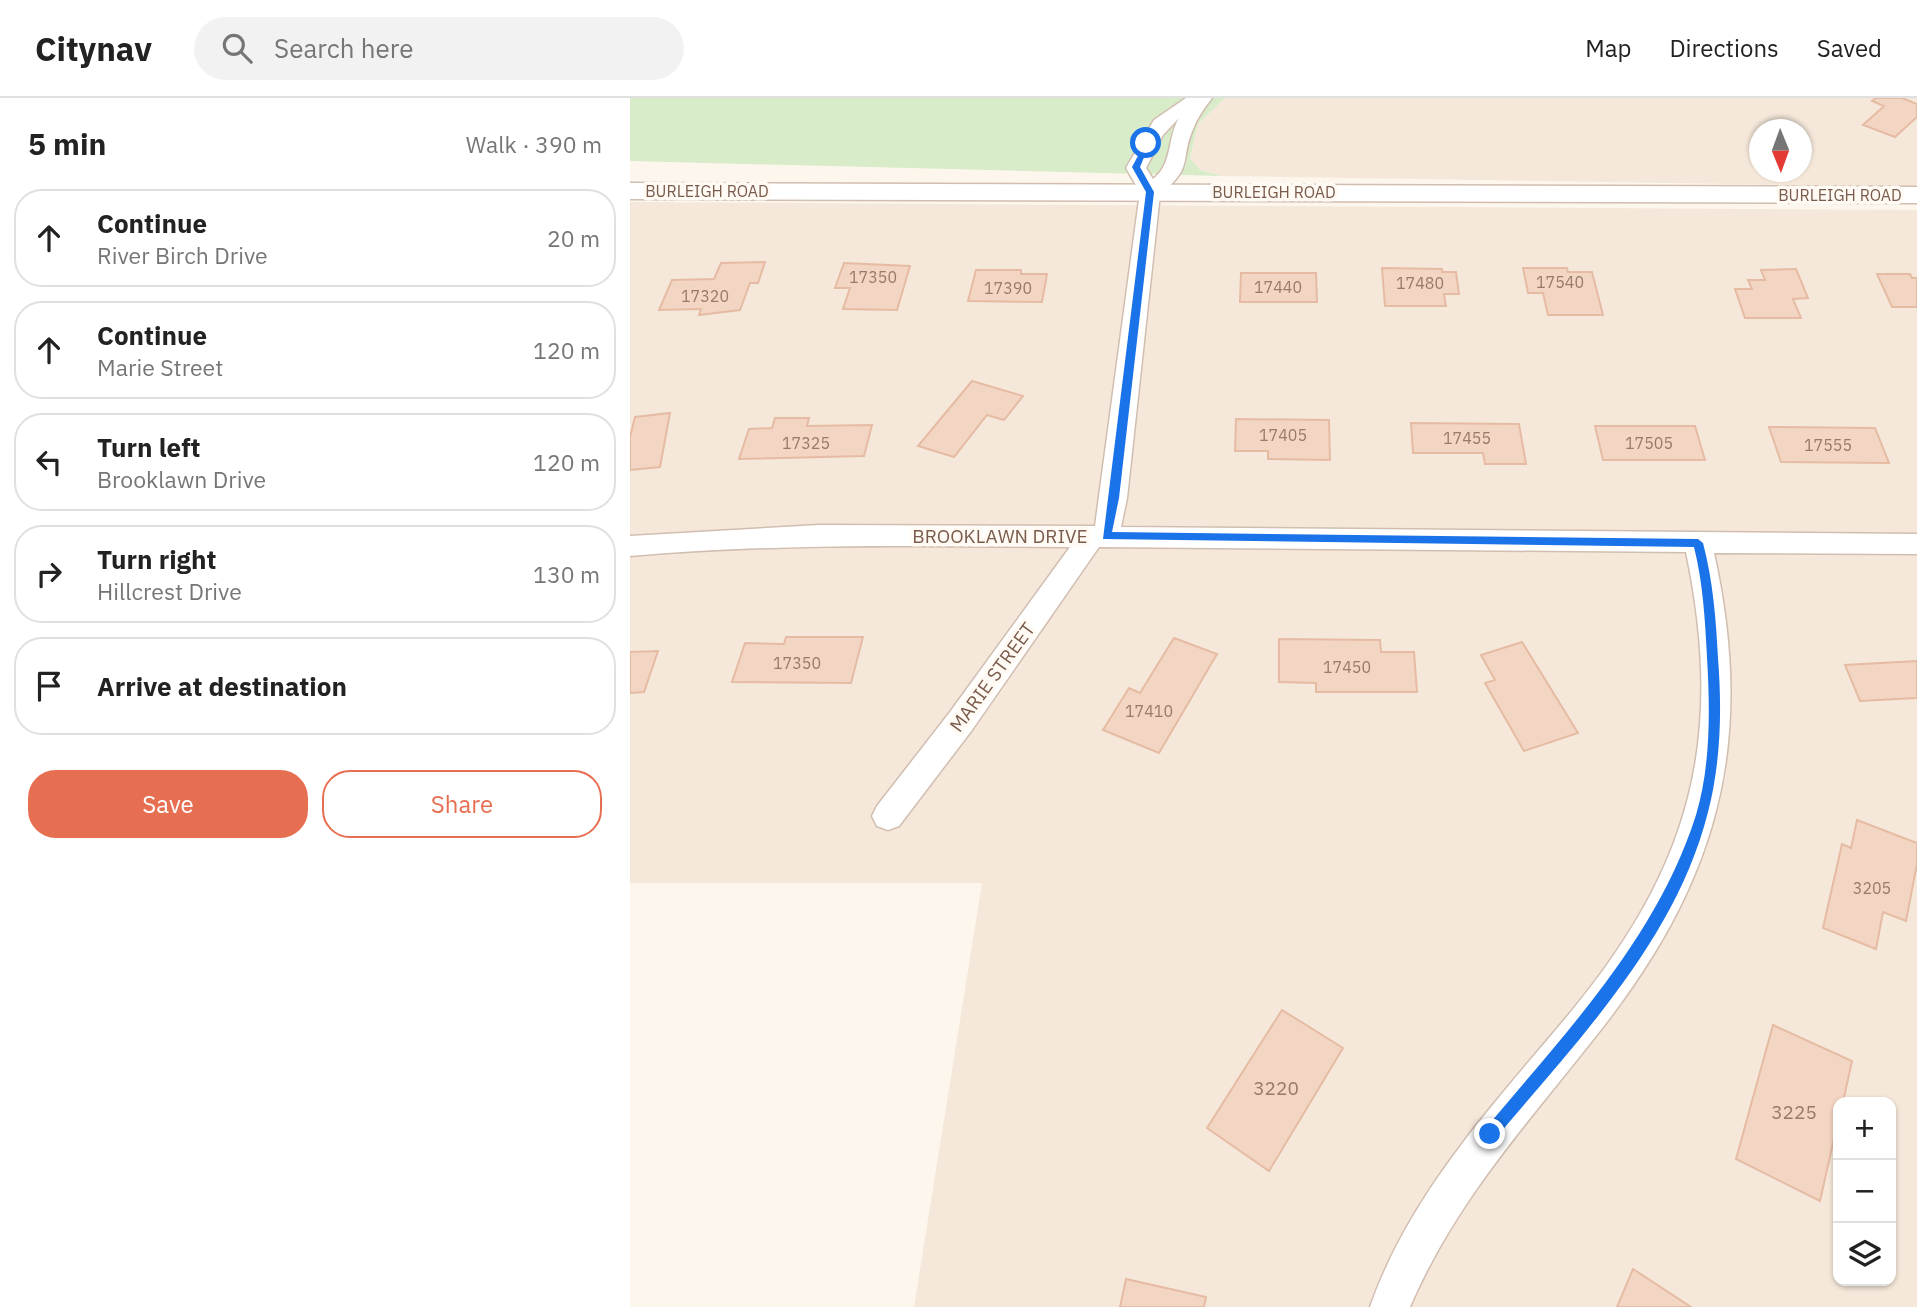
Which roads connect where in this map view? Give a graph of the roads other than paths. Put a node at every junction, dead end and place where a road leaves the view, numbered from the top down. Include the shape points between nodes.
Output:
1 (1202, 98) edge
2 (630, 191) edge
3 (1150, 192) junction
4 (1917, 195) edge
5 (1099, 536) junction
6 (1698, 543) junction
7 (1917, 544) edge
8 (630, 546) edge
9 (888, 816) dead end
10 (1390, 1307) edge

1 - 3 street via 1184,128 1176,166
1 - 3 street via 1161,121 1146,143 1136,167
2 - 3 street, BURLEIGH ROAD
3 - 4 street, BURLEIGH ROAD
3 - 5 street, MARIE STREET via 1124,419
5 - 6 street, BROOKLAWN DRIVE
5 - 8 street, BROOKLAWN DRIVE via 819,535
5 - 9 street, MARIE STREET
6 - 7 street, BROOKLAWN DRIVE
6 - 10 street via 1713,631 1712,762 1702,813 1680,871 1650,931 1611,989 1490,1134 1433,1217

